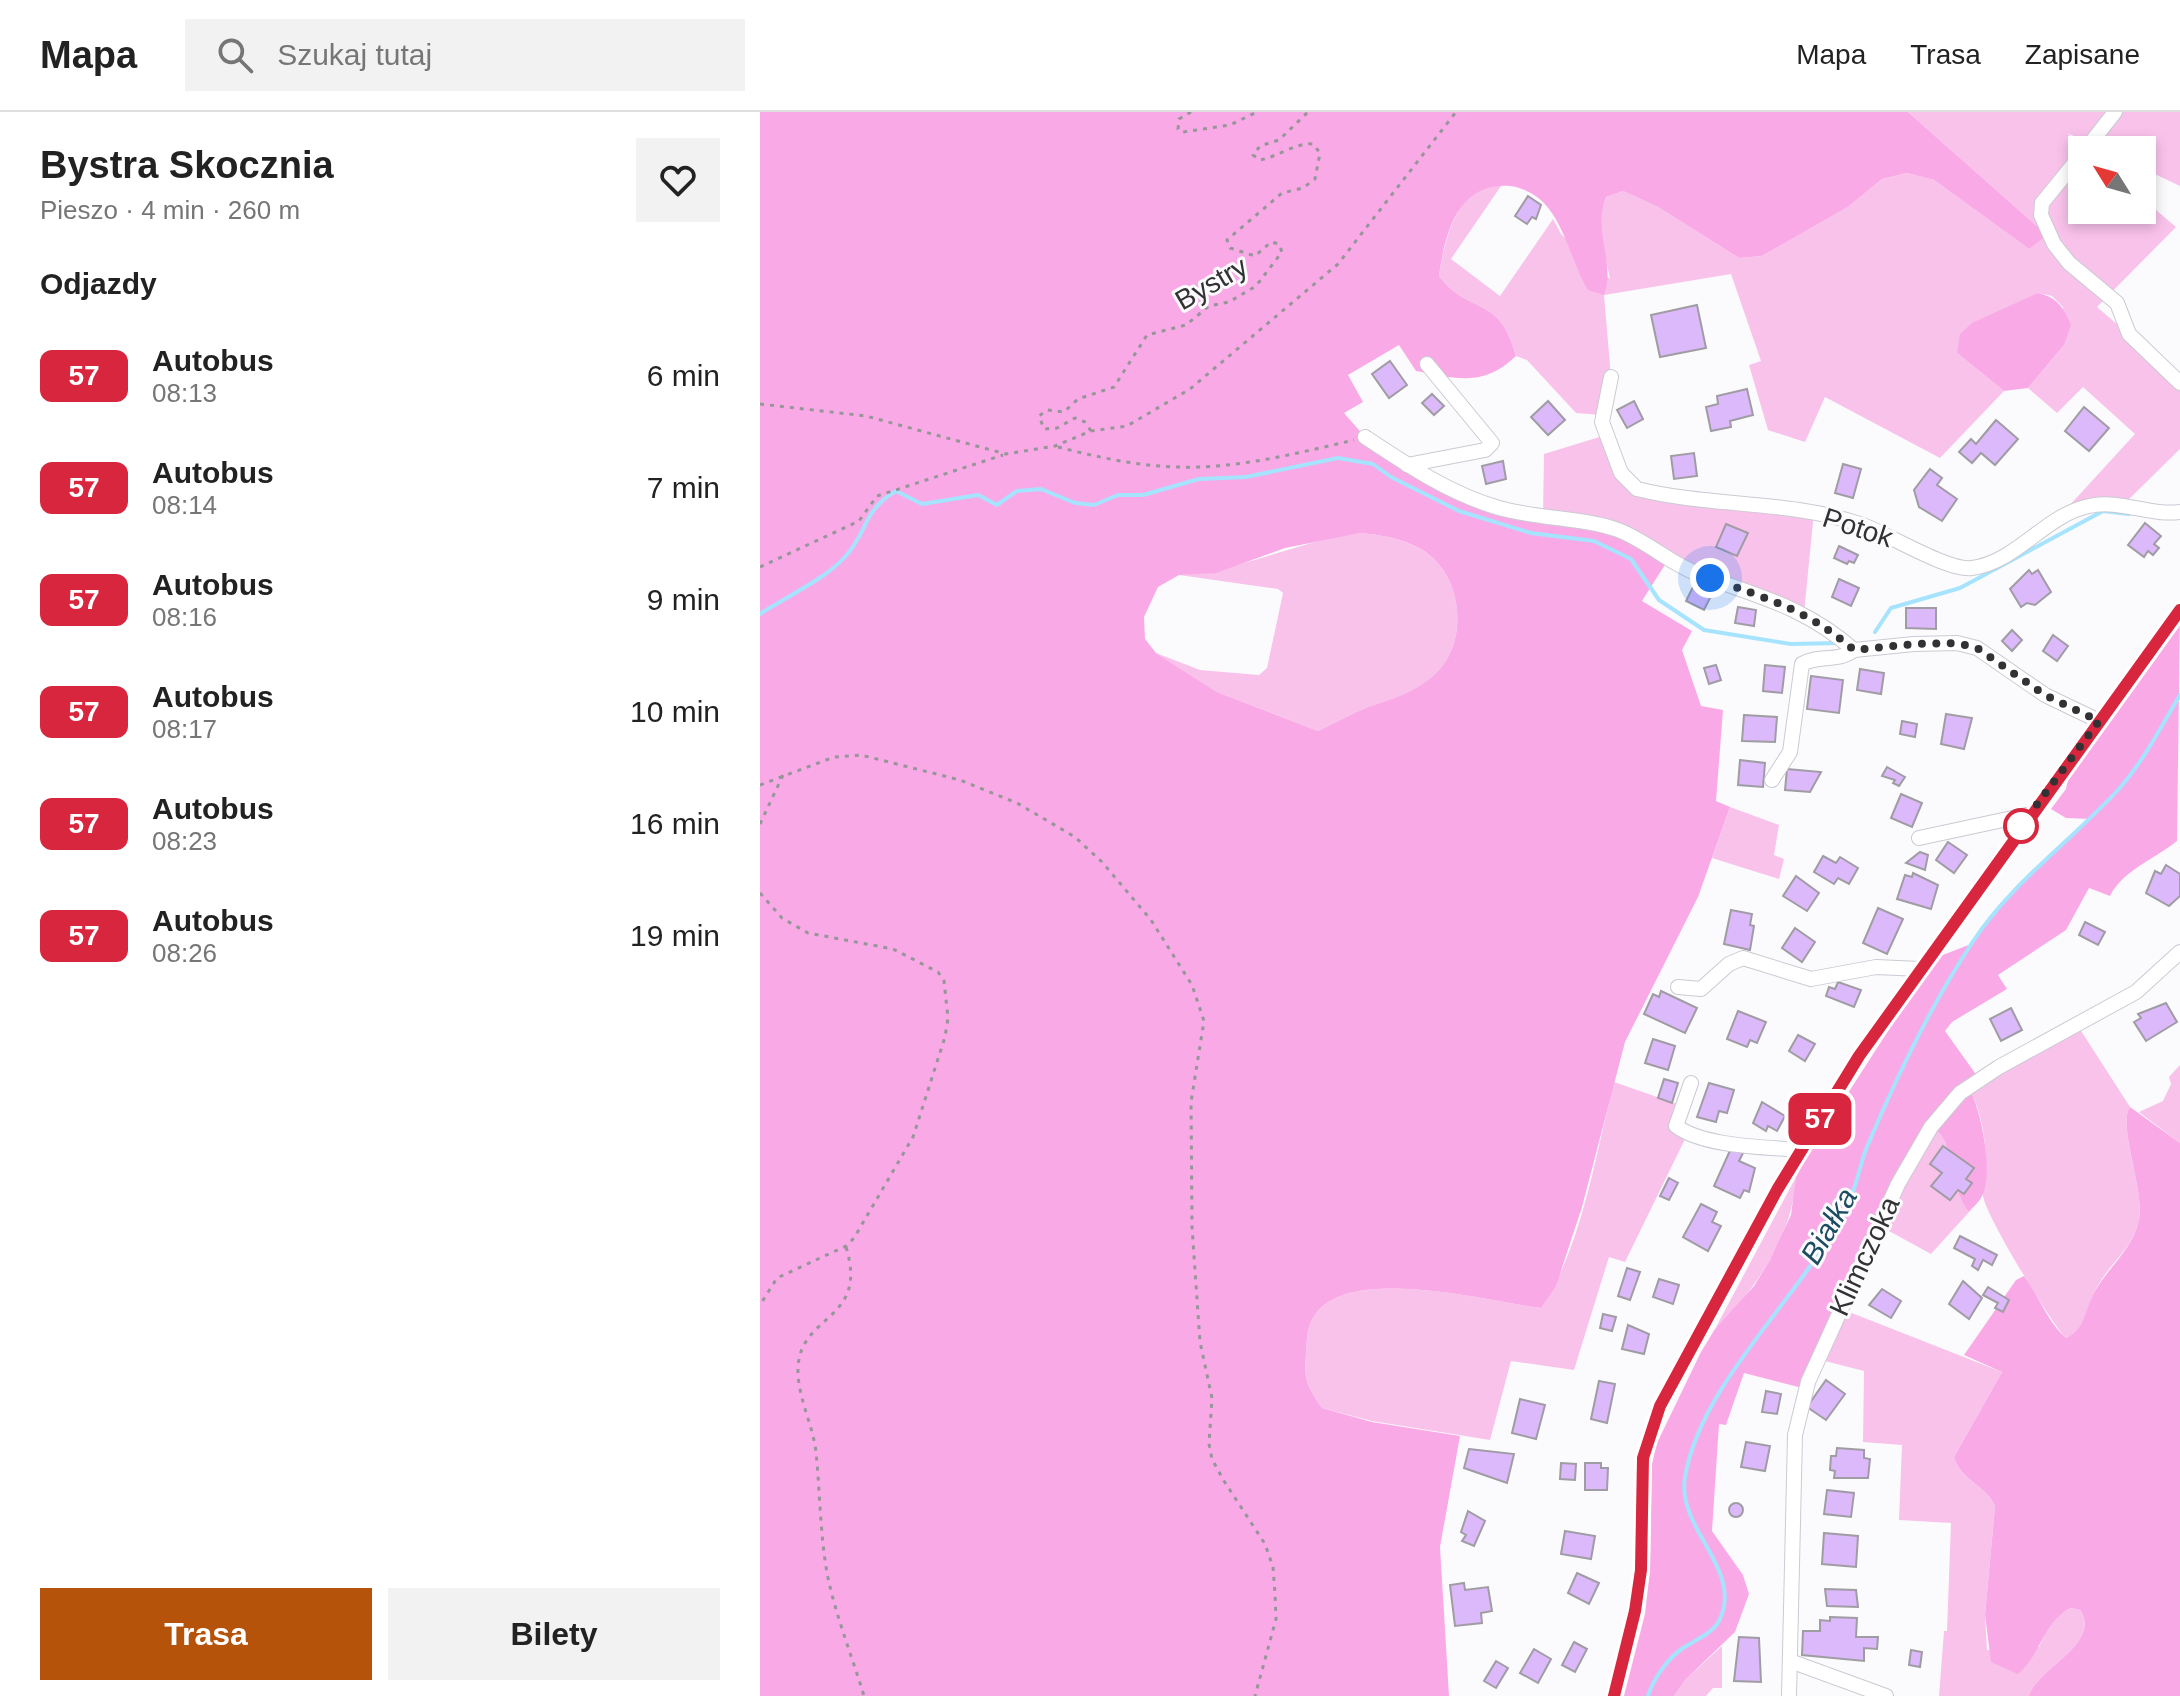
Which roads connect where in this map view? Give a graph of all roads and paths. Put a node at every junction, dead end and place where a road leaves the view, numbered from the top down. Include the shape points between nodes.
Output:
1 (1191, 112) edge
2 (1257, 112) edge
3 (1308, 112) edge
4 (1456, 112) edge
5 (2115, 112) edge
6 (2096, 136) edge
7 (2068, 171) edge
8 (1427, 364) dead end
9 (1611, 377) dead end
10 (2180, 383) edge
11 (760, 404) edge
12 (1091, 431) junction
13 (1365, 437) joint
14 (1055, 446) junction
15 (1006, 454) junction
16 (1407, 465) junction
17 (2180, 512) edge
18 (760, 567) edge
19 (2180, 610) edge
20 (1854, 650) junction
21 (2099, 721) junction
22 (783, 775) junction
23 (1772, 780) dead end
24 (760, 785) edge
25 (2031, 814) junction
26 (760, 824) edge
27 (1919, 838) dead end
28 (760, 893) edge
29 (2180, 952) edge
30 (1920, 969) junction
31 (1678, 987) dead end
32 (1691, 1083) dead end
33 (1801, 1150) junction
34 (846, 1246) junction
35 (760, 1305) edge
36 (1790, 1661) junction
37 (864, 1696) edge
38 (1255, 1696) edge
39 (1614, 1696) edge
40 (1789, 1696) edge
41 (1886, 1696) edge

1 - 2 path via 1179,119 1178,129 1230,125
3 - 12 path, Bystry via 1279,140 1260,146 1253,155 1260,160 1277,157 1313,144 1320,153 1315,179 1282,193 1227,240 1230,248 1255,256 1271,242 1282,252 1256,286 1229,302 1209,306 1186,325 1147,335 1114,387 1078,399 1064,412 1047,410 1039,416 1044,429 1075,418
4 - 12 path via 1338,264 1190,389 1127,426
5 - 6 street
7 - 10 street via 2042,203 2041,215 2054,244 2117,303 2129,334
8 - 16 street via 1492,443 1485,450
9 - 17 street, Potok via 1602,422 1621,473 1637,489 1814,512 1888,534 1954,567 1990,563 2050,523 2089,506
11 - 15 path via 866,416
12 - 14 path
13 - 14 path via 1252,461 1180,468 1107,460
13 - 16 street
14 - 15 path
15 - 18 path via 877,496 859,521
16 - 20 street via 1500,509 1635,537 1695,573 1794,607
19 - 21 street
20 - 21 street via 1928,643 1977,648 2045,695
20 - 23 street via 1833,660 1802,664 1790,752
21 - 25 street
22 - 24 path
22 - 26 path
22 - 38 path via 834,757 881,758 960,780 1038,813 1075,837 1125,888 1192,985 1204,1021 1191,1102 1192,1227 1200,1342 1212,1398 1209,1444 1212,1459 1265,1544 1273,1567 1276,1619
25 - 27 street
25 - 30 street
28 - 34 path via 782,918 808,933 893,949 938,972 944,981 945,1037 913,1137
29 - 36 street, Klimczoka via 2136,992 1960,1093 1918,1146 1852,1278 1806,1389 1795,1435
30 - 31 street via 1876,967 1811,979 1743,958 1701,989
30 - 33 street
32 - 33 street via 1676,1126 1687,1135
33 - 39 street via 1648,1436 1641,1570
34 - 35 path via 777,1278
34 - 37 path via 850,1291 839,1310 810,1337 800,1353 798,1371 816,1451 828,1575
36 - 40 street, Klimczoka
36 - 41 street

